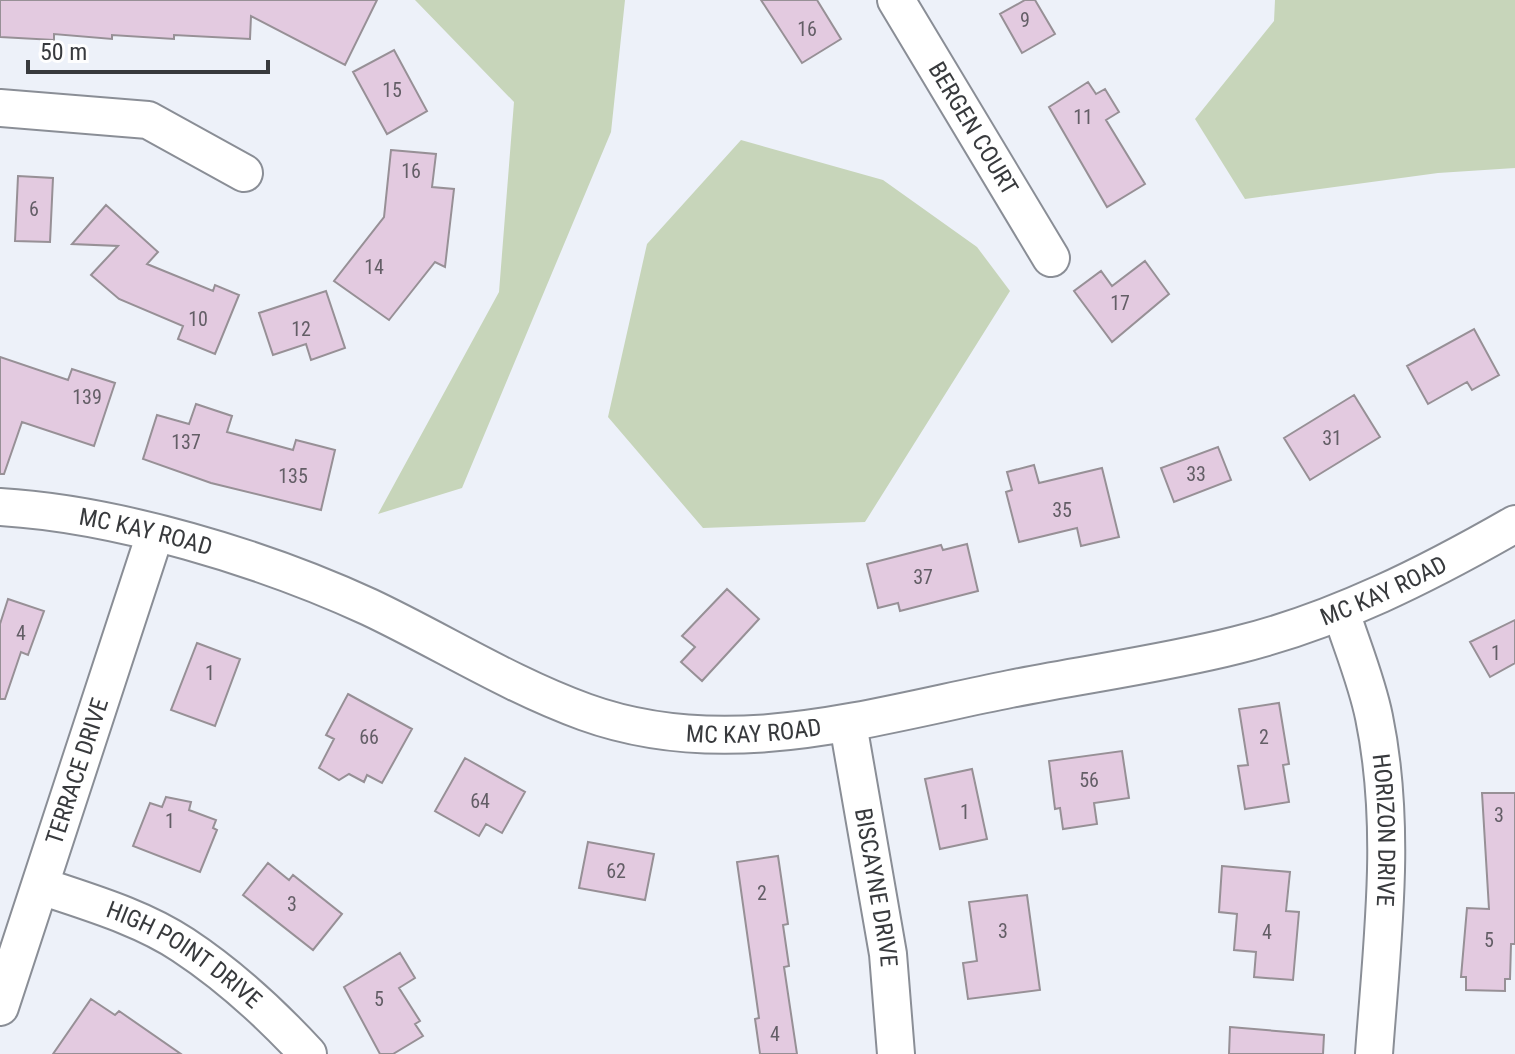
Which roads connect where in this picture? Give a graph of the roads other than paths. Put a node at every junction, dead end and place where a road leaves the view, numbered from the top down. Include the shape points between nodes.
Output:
1 (896, 0) edge
2 (0, 108) edge
3 (244, 173) dead end
4 (1051, 258) dead end
5 (0, 507) edge
6 (1515, 524) edge
7 (155, 534) junction
8 (1341, 612) junction
9 (848, 724) junction
10 (41, 886) junction
11 (0, 1007) edge
12 (308, 1054) edge
13 (896, 1054) edge
14 (1374, 1054) edge

1 - 4 street, BERGEN COURT
2 - 3 street via 148,120
5 - 7 street, MC KAY ROAD via 51,510
6 - 8 street, MC KAY ROAD
7 - 9 street, MC KAY ROAD via 257,564 365,605 585,712 679,736
7 - 10 street, TERRACE DRIVE
8 - 9 street, MC KAY ROAD via 1240,645
8 - 14 street, HORIZON DRIVE via 1374,715 1385,791 1387,867
9 - 13 street, BISCAYNE DRIVE via 888,954
10 - 11 street, TERRACE DRIVE
10 - 12 street, HIGH POINT DRIVE via 104,907 181,944 263,1006

